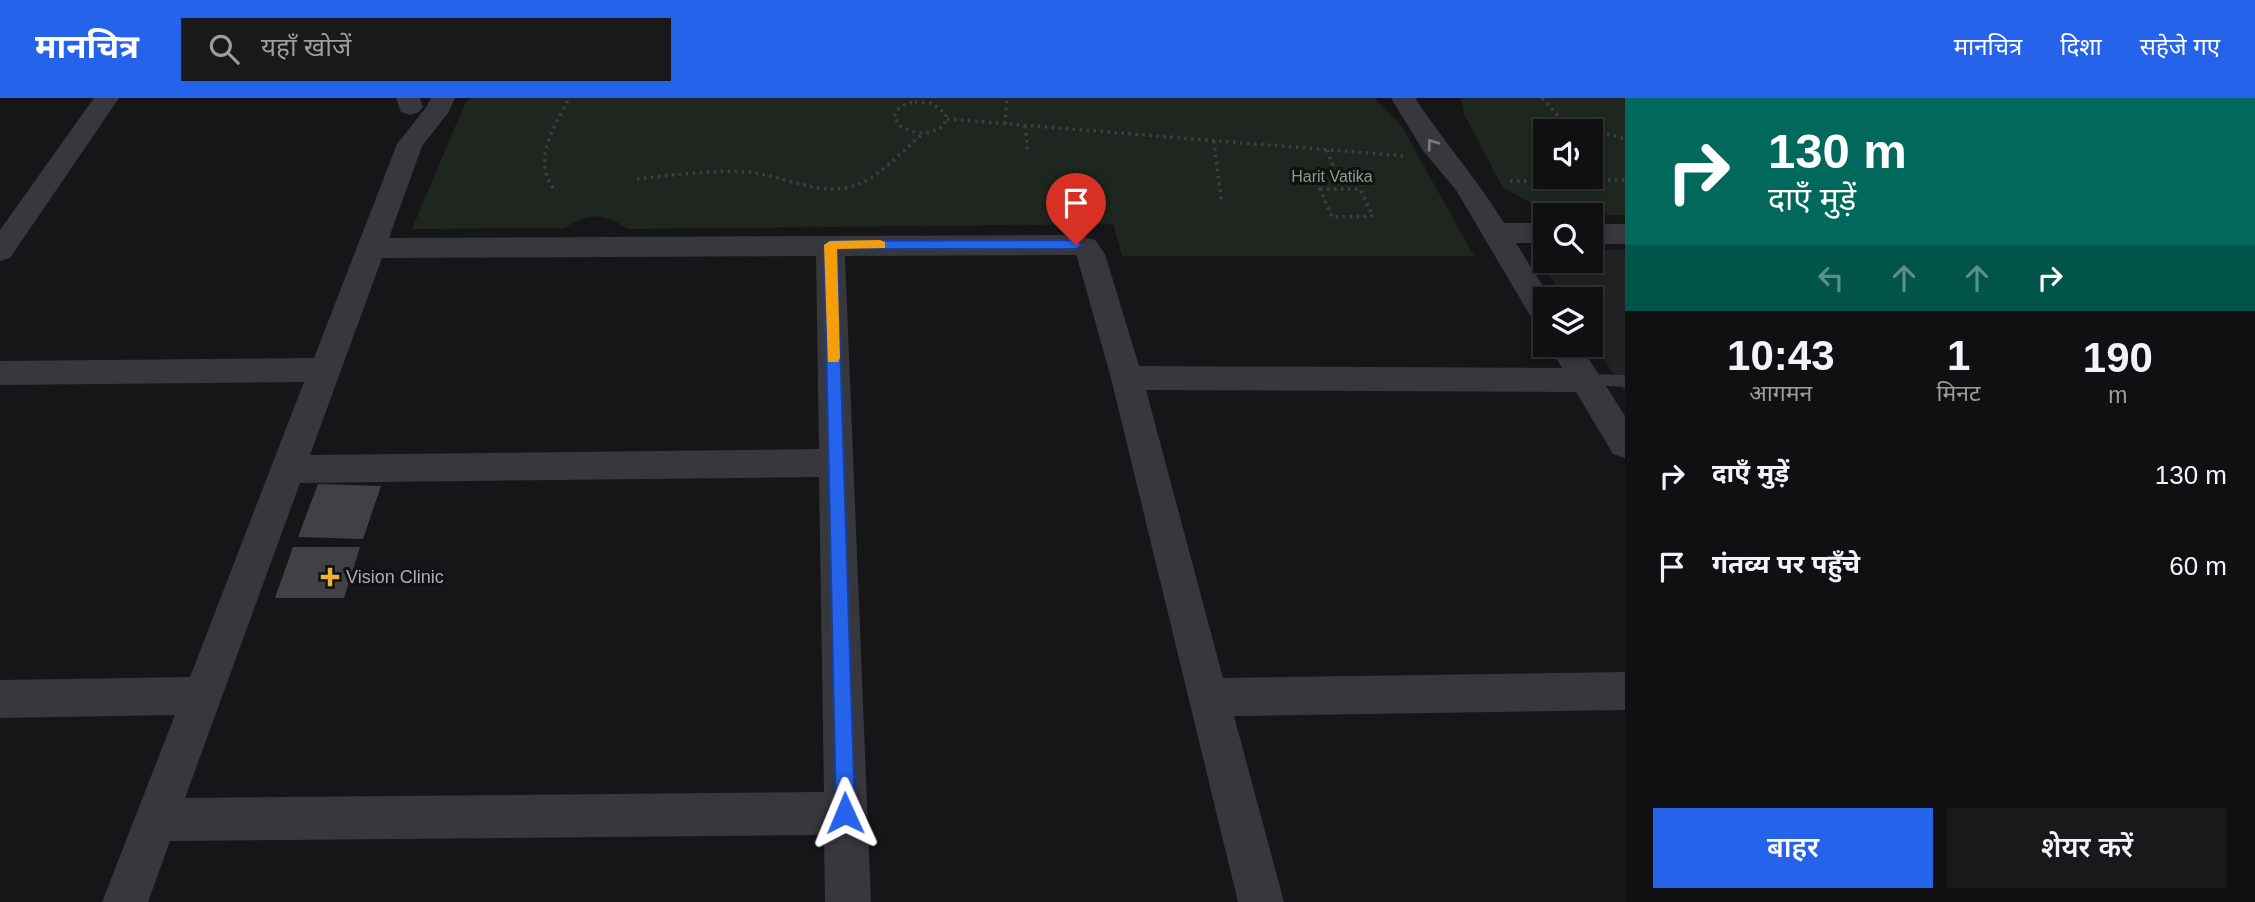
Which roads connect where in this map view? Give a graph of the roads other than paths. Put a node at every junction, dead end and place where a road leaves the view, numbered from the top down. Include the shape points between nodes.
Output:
1 (107, 98) edge
2 (1416, 98) edge
3 (411, 101) edge
4 (443, 101) edge
5 (410, 144) junction
6 (1467, 186) junction
7 (1496, 233) junction
8 (1533, 233) edge
9 (1603, 234) edge
10 (1625, 234) edge
11 (830, 245) junction
12 (370, 248) junction
13 (0, 251) edge
14 (1533, 294) edge
15 (1571, 357) edge
16 (324, 370) junction
17 (0, 373) edge
18 (1127, 378) junction
19 (1585, 380) junction
20 (1625, 382) edge
21 (1625, 444) edge
22 (836, 463) junction
23 (288, 469) junction
24 (1625, 691) edge
25 (203, 696) junction
26 (1208, 697) junction
27 (0, 699) edge
28 (845, 813) junction
29 (156, 820) junction
30 (125, 902) edge
31 (848, 902) edge
32 (1261, 902) edge

1 - 13 street
6 -> 2 street via 1444,159
2 - 6 street via 1458,147
3 - 5 street
4 - 5 street
5 - 12 street
6 - 7 street
7 - 8 street
7 - 14 street
9 - 10 street
11 - 12 street
11 - 18 street via 1085,247 1091,254
11 - 22 street
12 - 16 street
15 - 19 street
16 - 17 street
16 - 23 street
18 - 19 street
18 - 26 street
19 - 20 lane
19 - 21 street
22 - 23 street
22 - 28 street
23 - 25 street
24 - 26 street
25 - 27 street
25 - 29 street
26 - 32 street
28 - 29 street
28 - 31 street
29 - 30 street

